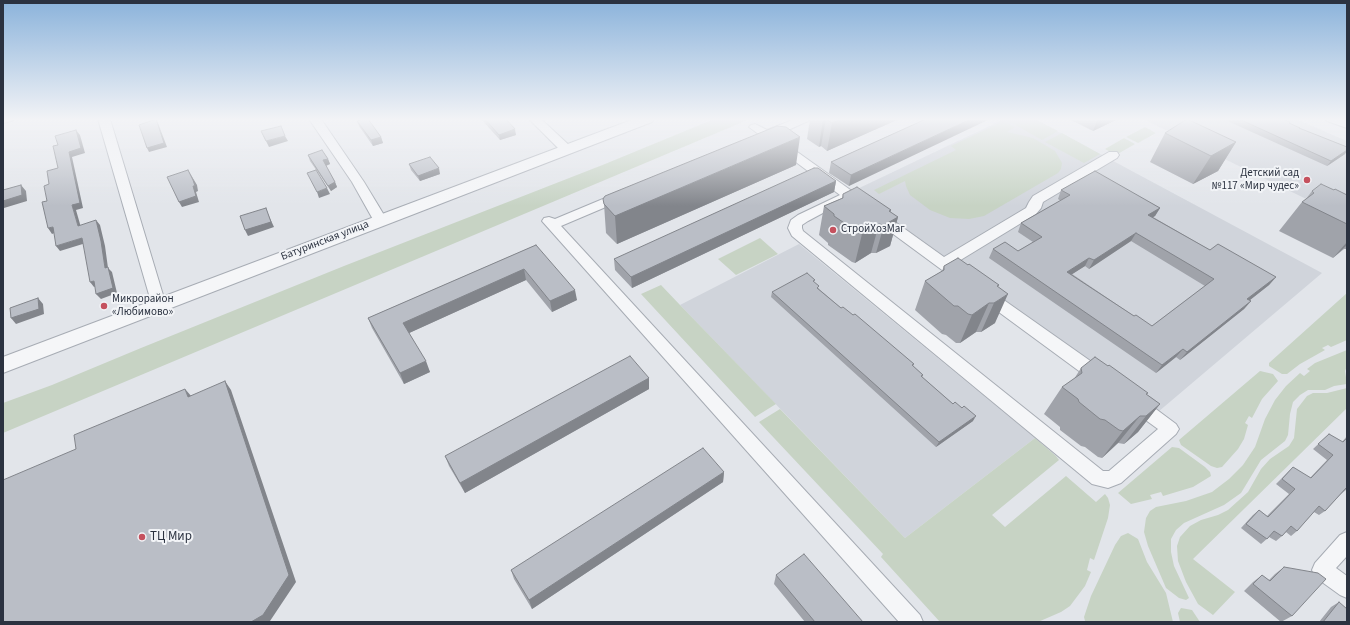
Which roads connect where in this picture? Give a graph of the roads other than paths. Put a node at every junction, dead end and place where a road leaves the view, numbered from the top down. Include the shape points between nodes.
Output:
1 (113, 148) edge
2 (335, 148) edge
3 (571, 148) edge
4 (779, 148) edge
5 (566, 150) joint
6 (1114, 155) dead end
7 (630, 192) edge
8 (849, 195) junction
9 (380, 220) junction
10 (944, 264) junction
11 (159, 305) junction
12 (3, 364) edge
13 (1113, 387) edge
14 (1126, 396) edge
15 (1347, 541) edge
16 (1347, 588) edge
17 (912, 622) edge

1 - 11 street
2 - 9 street
3 - 5 street, Батуринская улица
4 - 8 street
5 - 9 street, Батуринская улица
6 - 10 street via 1038,199 1032,211
7 - 17 street via 550,223
8 - 10 street
8 - 14 street via 796,223 797,233 1098,478 1108,480 1115,477 1170,429
9 - 11 street, Батуринская улица
10 - 13 street
11 - 12 street, Батуринская улица
15 - 16 street via 1322,570

